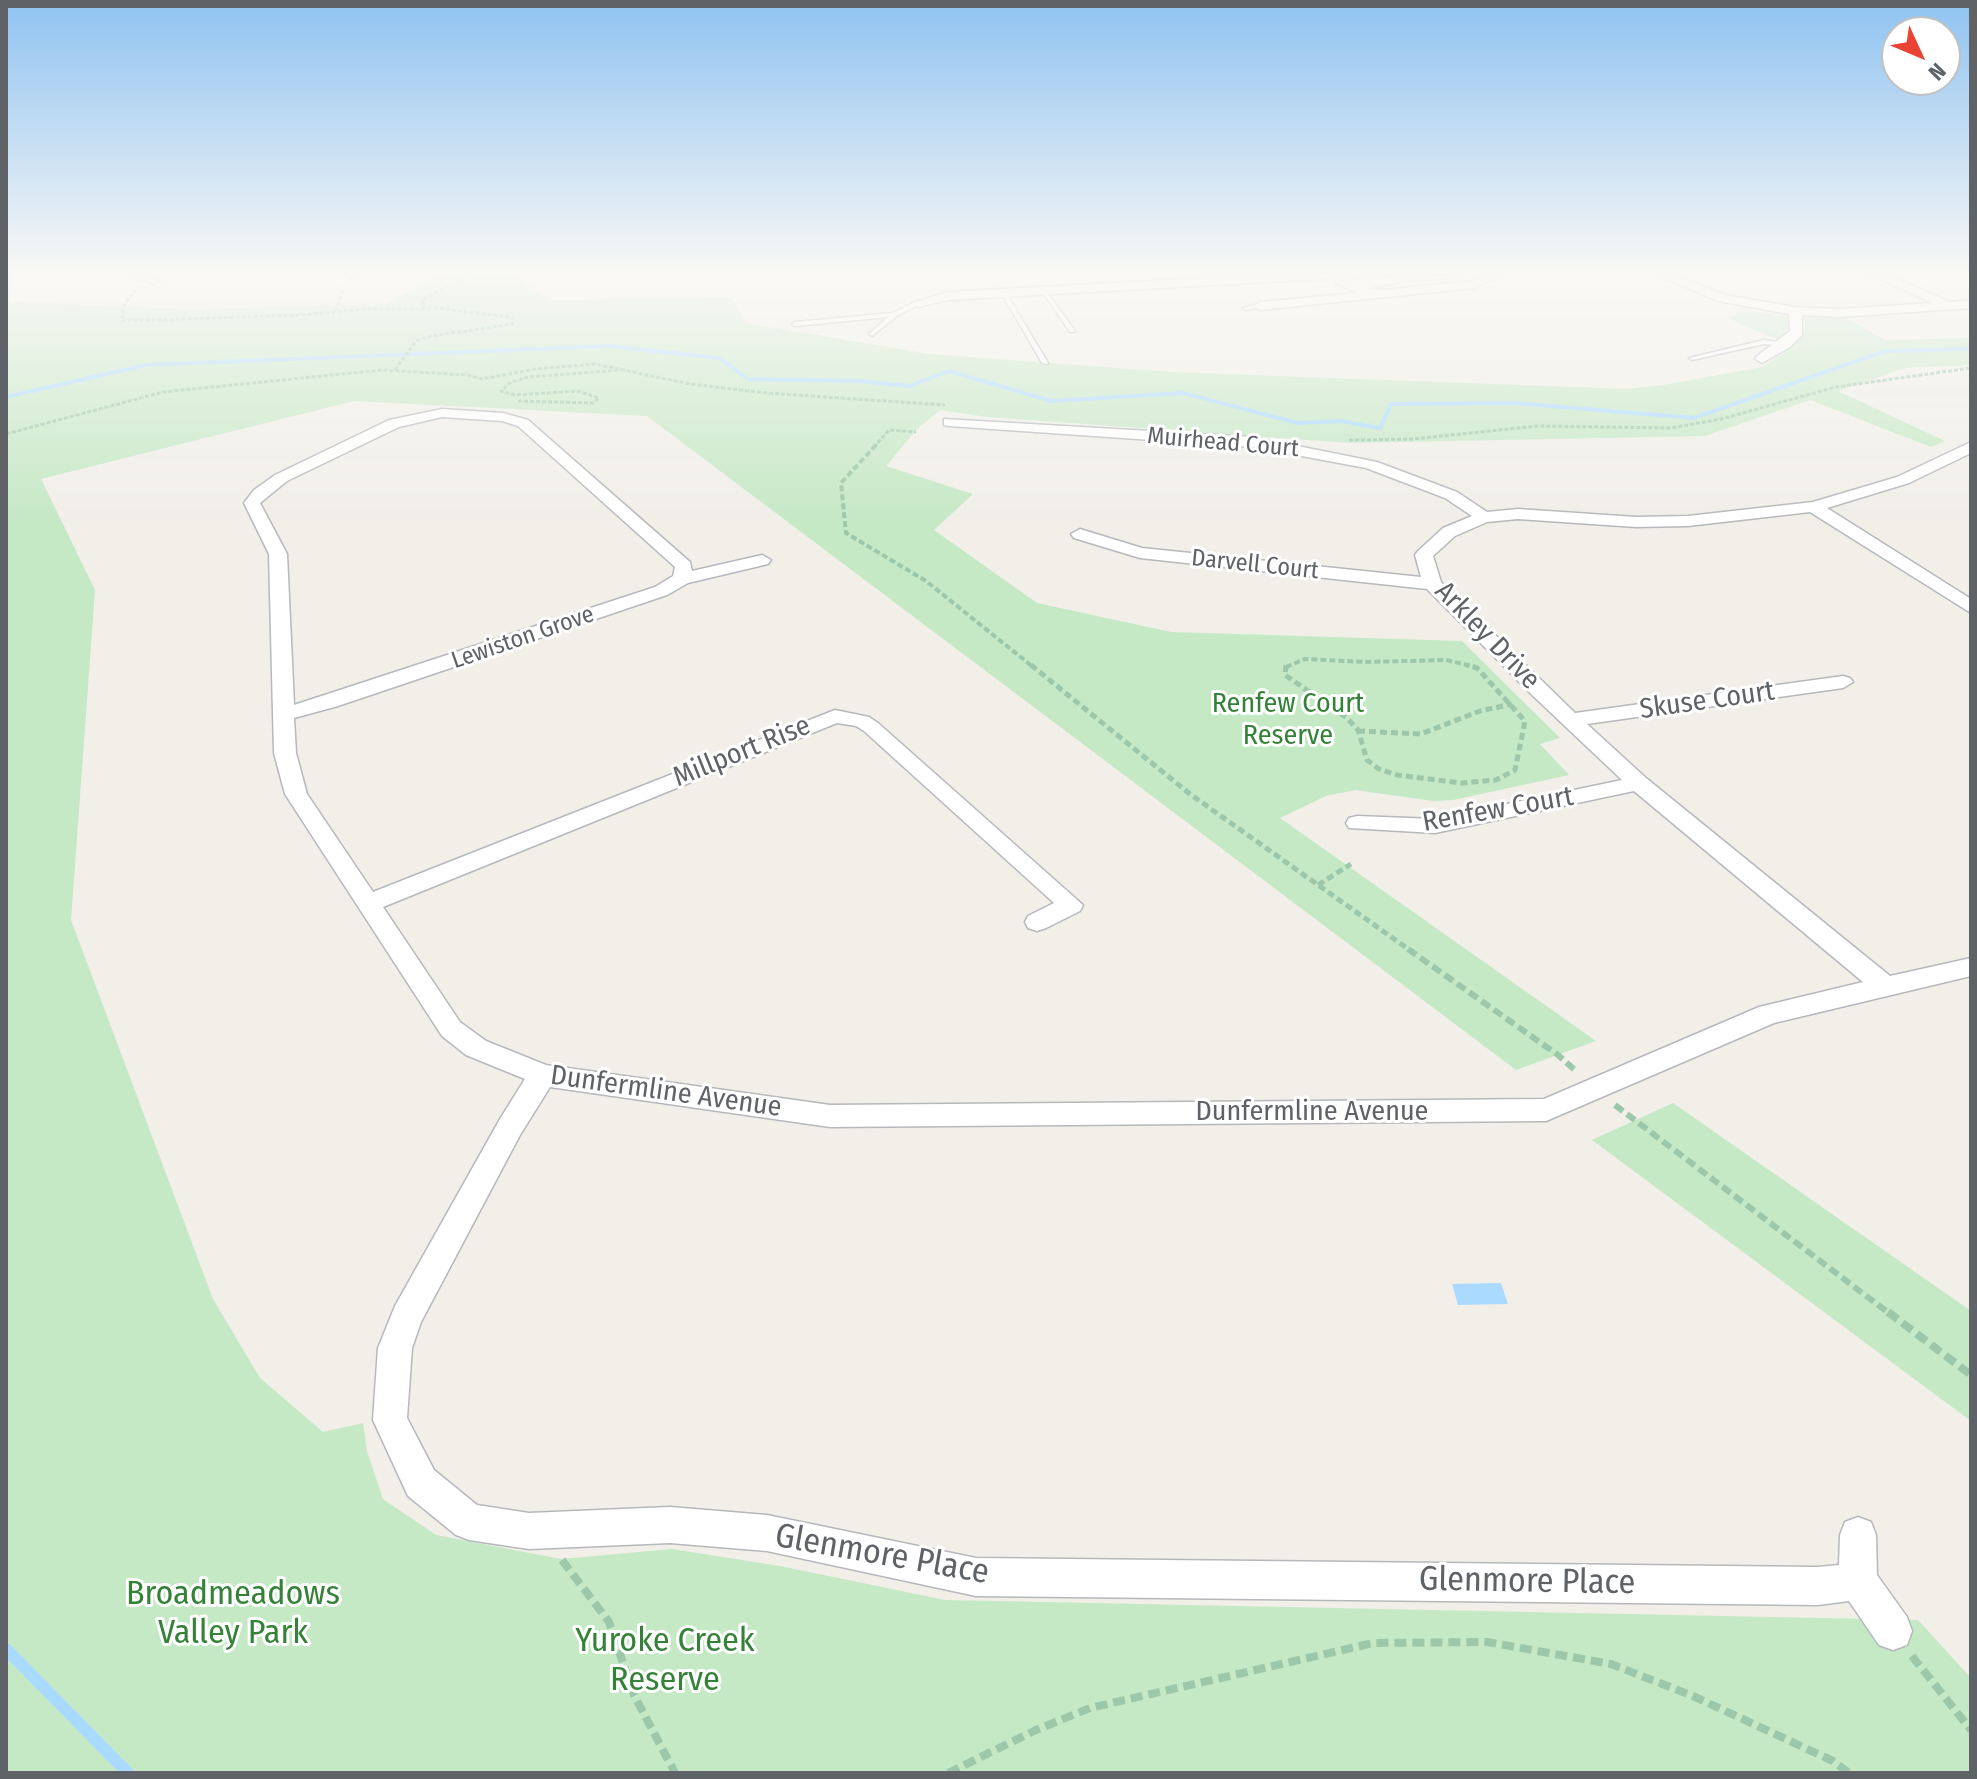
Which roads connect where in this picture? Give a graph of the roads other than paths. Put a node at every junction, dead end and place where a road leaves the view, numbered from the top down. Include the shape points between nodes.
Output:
1 (1041, 357) edge
2 (1696, 357) edge
3 (1765, 357) edge
4 (1692, 358) dead end
5 (1762, 359) dead end
6 (1045, 363) dead end
7 (949, 414) road end
8 (1971, 447) edge
9 (1813, 507) junction
10 (1484, 517) junction
11 (1080, 534) dead end
12 (762, 560) dead end
13 (682, 579) junction
14 (1432, 584) junction
15 (1971, 607) edge
16 (1843, 682) dead end
17 (284, 714) junction
18 (1570, 720) junction
19 (1638, 783) junction
20 (1357, 823) dead end
21 (366, 904) junction
22 (1037, 922) dead end
23 (1971, 967) edge
24 (1886, 987) junction
25 (543, 1075) junction
26 (1858, 1535) dead end
27 (1858, 1581) junction
28 (1893, 1631) road end

1 - 6 lane
2 - 4 lane
3 - 5 street
7 - 10 street, Muirhead Court via 1316,452 1438,490
8 - 9 street, Arkley Drive via 1903,480
9 - 10 street, Arkley Drive via 1688,521
9 - 15 street
10 - 14 street, Arkley Drive via 1449,532 1424,555
11 - 14 street, Darvell Court via 1140,553
12 - 13 street, Lewiston Grove
13 - 17 street, Lewiston Grove via 646,596
13 - 17 street, Dunfermline Avenue via 684,566 523,423 442,413 394,423 281,478 252,503 278,554
14 - 18 street, Arkley Drive
16 - 18 street, Skuse Court
17 - 21 street, Dunfermline Avenue via 286,764 296,794
18 - 19 street, Arkley Drive
19 - 20 street, Renfew Court via 1435,826
19 - 24 street, Arkley Drive
21 - 22 street, Millport Rise via 835,716 871,727 1082,903
21 - 25 street, Dunfermline Avenue via 451,1029 476,1048
23 - 24 street, Dunfermline Avenue
24 - 25 street, Dunfermline Avenue via 1768,1014 1546,1110 830,1116
25 - 27 street, Glenmore Place via 406,1317 395,1348 390,1420 421,1483 469,1522 529,1531 670,1525 767,1533 976,1577 1818,1586
26 - 27 street
27 - 28 street

